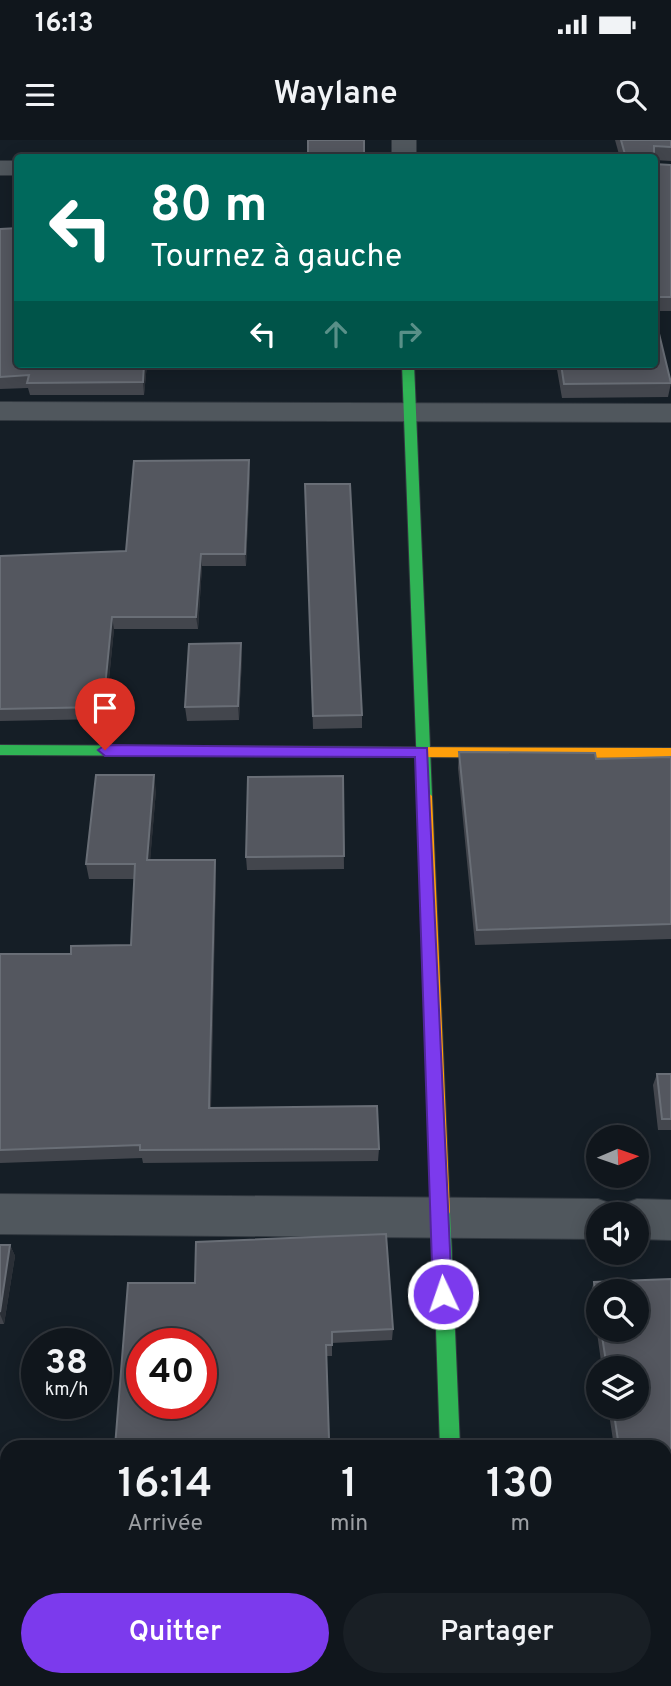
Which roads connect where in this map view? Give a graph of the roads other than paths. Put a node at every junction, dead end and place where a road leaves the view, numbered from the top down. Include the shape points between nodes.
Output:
1 (408, 368) edge
2 (0, 411) edge
3 (409, 412) junction
4 (671, 413) edge
5 (0, 750) edge
6 (422, 752) junction
7 (671, 753) edge
8 (0, 1214) edge
9 (439, 1218) junction
10 (586, 1219) edge
11 (649, 1219) edge
12 (671, 1220) edge
13 (450, 1440) edge

1 - 3 street
2 - 3 street
3 - 4 street
3 - 6 street
5 - 6 street
6 - 7 street
6 - 9 street
8 - 9 street
9 - 10 street
9 - 13 street
11 - 12 street

